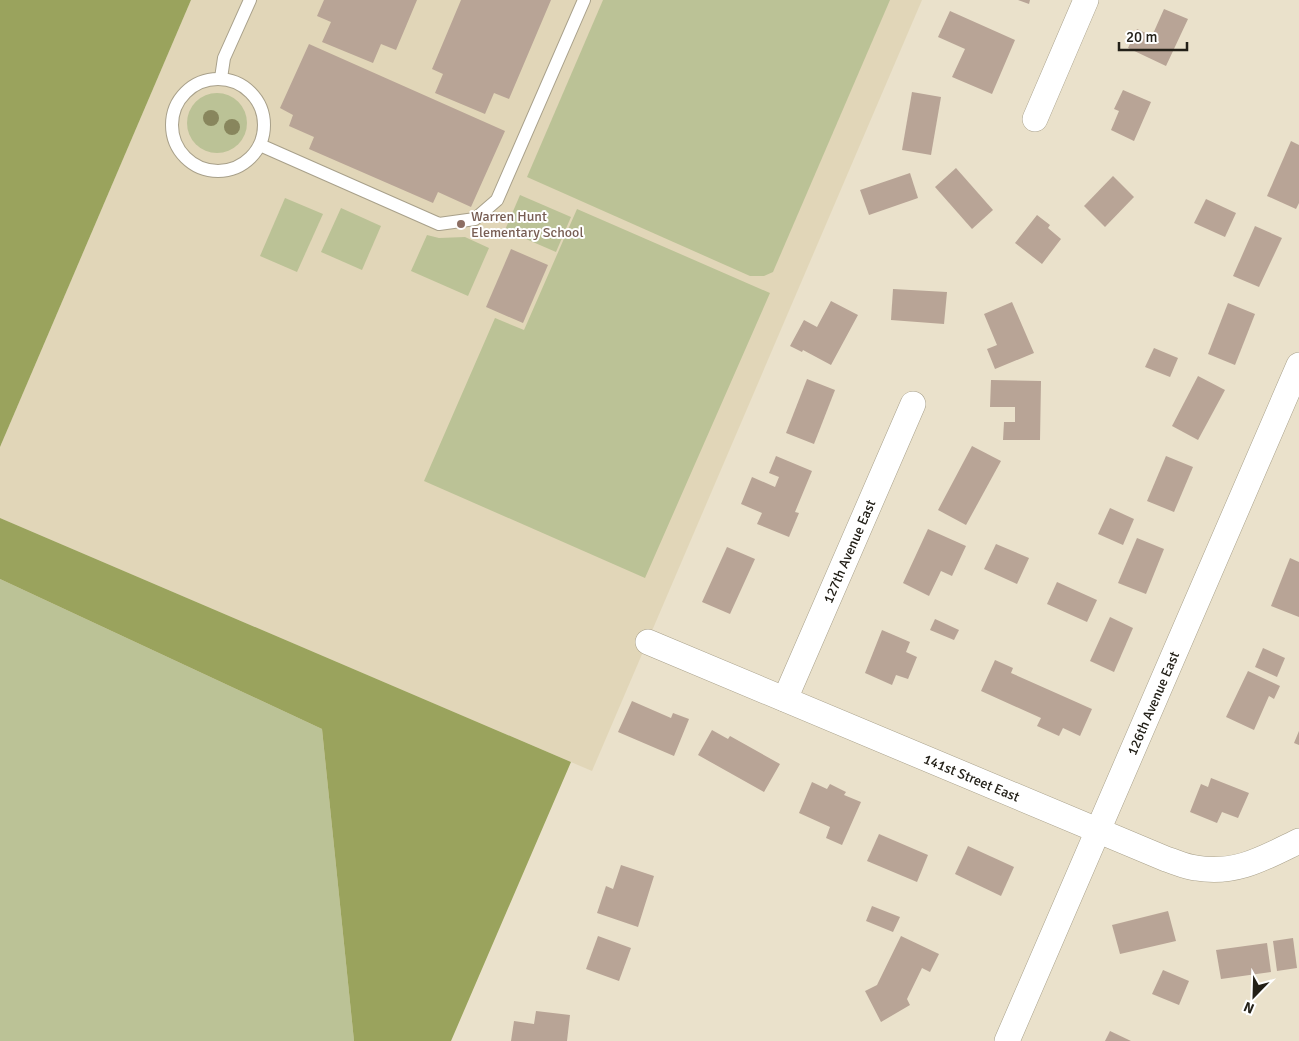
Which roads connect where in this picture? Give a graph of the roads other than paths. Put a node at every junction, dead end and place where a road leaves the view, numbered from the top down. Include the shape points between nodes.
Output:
1 (250, 0) edge
2 (584, 0) edge
3 (1086, 0) edge
4 (222, 78) junction
5 (1036, 118) dead end
6 (260, 145) junction
7 (1299, 366) edge
8 (913, 404) dead end
9 (648, 642) dead end
10 (785, 699) junction
11 (1098, 831) junction
12 (1299, 841) edge
13 (1007, 1041) edge

1 - 4 lane via 224,58
2 - 6 lane via 497,200 476,219 439,224
3 - 5 street
4 - 6 lane via 249,90 258,102 264,123
4 - 6 lane via 206,79 180,97 173,111 174,142 182,155 209,170 239,166
7 - 11 street, 126th Avenue East
8 - 10 street, 127th Avenue East
9 - 10 street, 141st Street East
10 - 11 street, 141st Street East
11 - 12 street, 141st Street East via 1166,859 1211,870 1238,868
11 - 13 street, 126th Avenue East

